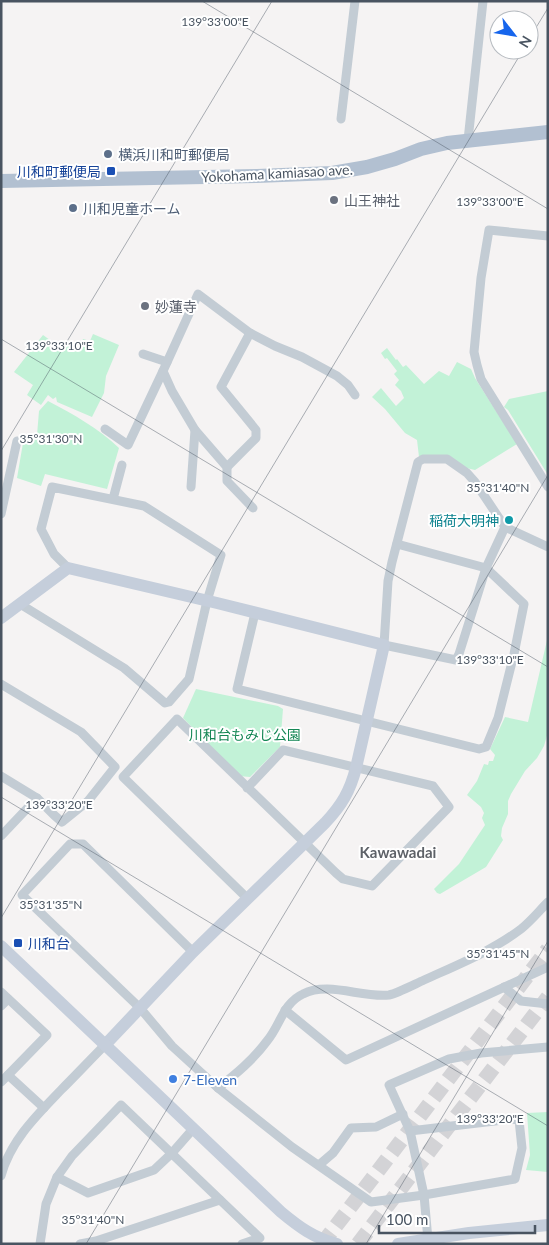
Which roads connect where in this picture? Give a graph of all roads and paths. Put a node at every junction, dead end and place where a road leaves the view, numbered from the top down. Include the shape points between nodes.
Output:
1 (355, 1) edge
2 (482, 1) edge
3 (341, 119) dead end
4 (548, 132) edge
5 (468, 140) junction
6 (1, 182) edge
7 (548, 236) edge
8 (250, 333) junction
9 (143, 354) dead end
10 (167, 362) junction
11 (163, 372) junction
12 (355, 395) dead end
13 (105, 430) dead end
14 (195, 430) junction
15 (17, 442) dead end
16 (122, 465) dead end
17 (227, 467) junction
18 (191, 487) dead end
19 (548, 487) edge
20 (113, 500) junction
21 (253, 508) dead end
22 (1, 514) edge
23 (505, 527) junction
24 (397, 544) junction
25 (548, 547) edge
26 (68, 568) junction
27 (486, 568) junction
28 (207, 601) junction
29 (20, 604) junction
30 (254, 613) junction
31 (1, 618) edge
32 (384, 645) junction
33 (1, 684) edge
34 (367, 722) junction
35 (356, 768) junction
36 (1, 776) edge
37 (247, 788) junction
38 (37, 798) junction
39 (1, 836) edge
40 (305, 842) junction
41 (248, 899) junction
42 (548, 902) edge
43 (1, 946) edge
44 (193, 952) junction
45 (548, 967) edge
46 (504, 987) junction
47 (1, 992) edge
48 (8, 999) junction
49 (548, 1004) edge
50 (1, 1006) edge
51 (140, 1008) junction
52 (285, 1010) junction
53 (105, 1045) junction
54 (548, 1047) edge
55 (8, 1075) junction
56 (1, 1082) edge
57 (218, 1088) junction
58 (44, 1108) junction
59 (403, 1114) junction
60 (193, 1129) junction
61 (410, 1131) junction
62 (172, 1153) junction
63 (319, 1165) junction
64 (2, 1169) edge
65 (57, 1177) junction
66 (424, 1194) junction
67 (220, 1200) junction
68 (548, 1225) edge
69 (428, 1240) junction
70 (40, 1244) edge
71 (80, 1244) edge
72 (242, 1244) edge
73 (337, 1244) edge
74 (398, 1244) edge

1 - 3 street
2 - 5 street
4 - 5 main road, Yokohama kamiasao ave.
5 - 6 main road, Yokohama kamiasao ave. via 421,149 368,167 332,173
7 - 19 street via 489,230 474,352 481,379
8 - 10 street via 198,294
8 - 12 street via 337,376
8 - 17 street via 221,387 256,430 256,438
9 - 10 street
10 - 11 street
11 - 13 street via 128,445
11 - 14 street
14 - 17 street
14 - 18 street
15 - 22 street
16 - 20 street
17 - 21 street via 227,480
20 - 26 street via 52,487 41,529 54,554
20 - 28 street via 144,506 221,555
23 - 24 street via 467,473 447,459 423,459 418,462
23 - 25 street
23 - 27 street
24 - 27 street
24 - 32 street via 388,581
26 - 28 street
26 - 29 street
27 - 32 street via 456,660
27 - 34 street via 524,604 498,718 486,746 479,749
28 - 29 street via 189,679 165,703 124,668
28 - 30 street
29 - 31 street
30 - 32 street
30 - 34 street via 237,689
32 - 34 street
33 - 38 street via 81,732 115,768 88,801 62,822
34 - 35 street
35 - 37 street via 283,750
35 - 40 street via 352,785 343,800
35 - 40 street via 433,786 449,807 372,886 343,879
36 - 38 street
37 - 40 street
37 - 41 street via 177,719 123,777
38 - 39 street
40 - 41 street
41 - 44 street
42 - 52 street via 522,928 494,946 390,994 323,989 304,993
43 - 53 street
44 - 51 street
44 - 51 street via 83,844 70,844 22,895
45 - 46 street
46 - 49 street via 521,1001
46 - 52 street via 346,1060
47 - 48 street
48 - 50 street
48 - 55 street via 47,1034
51 - 53 street
51 - 57 street via 172,1046
52 - 57 street via 263,1046
53 - 58 street
53 - 60 street
54 - 59 street via 449,1059 389,1086
55 - 56 street
55 - 58 street
57 - 63 street
58 - 64 street via 23,1132
59 - 61 street
59 - 63 street via 376,1128 350,1128 333,1153
60 - 62 street
60 - 73 street via 300,1228
61 - 66 street
61 - 66 street via 519,1120 522,1148 515,1179
62 - 65 street via 154,1170 88,1193
62 - 65 street via 121,1105 72,1156
62 - 67 street
63 - 66 street via 371,1202
65 - 70 street via 46,1204
66 - 69 street
67 - 71 street
67 - 72 street via 260,1238
68 - 69 street
69 - 74 street

